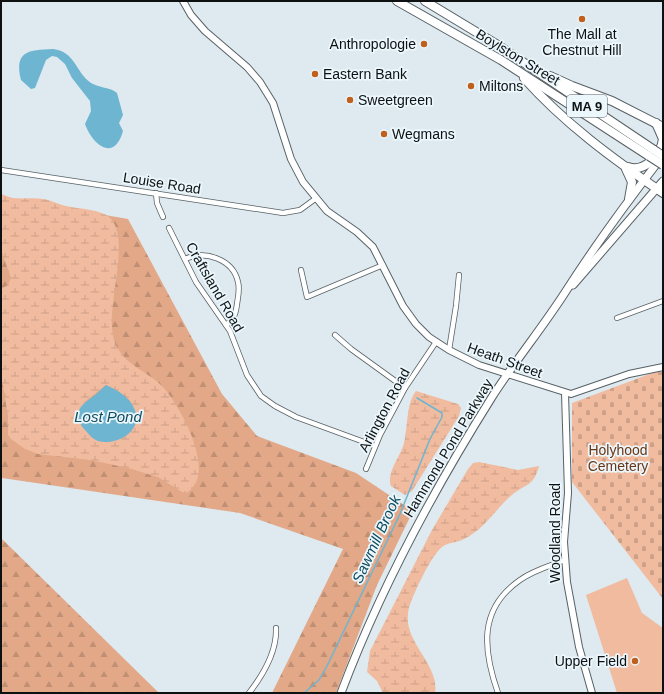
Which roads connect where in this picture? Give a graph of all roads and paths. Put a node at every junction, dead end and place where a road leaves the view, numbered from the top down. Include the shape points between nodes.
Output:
1 (183, 1) edge
2 (397, 1) edge
3 (425, 1) edge
4 (521, 61) junction
5 (517, 70) junction
6 (660, 125) edge
7 (652, 153) junction
8 (663, 156) edge
9 (622, 164) junction
10 (663, 165) edge
11 (1, 170) edge
12 (644, 180) junction
13 (663, 181) edge
14 (660, 191) edge
15 (156, 193) junction
16 (315, 199) junction
17 (629, 199) junction
18 (163, 216) dead end
19 (169, 228) dead end
20 (185, 259) junction
21 (382, 263) junction
22 (301, 270) dead end
23 (459, 275) dead end
24 (566, 291) junction
25 (663, 301) edge
26 (617, 318) dead end
27 (226, 326) junction
28 (335, 335) dead end
29 (436, 342) junction
30 (449, 350) junction
31 (663, 367) edge
32 (507, 375) junction
33 (405, 388) junction
34 (565, 393) junction
35 (375, 446) junction
36 (366, 469) dead end
37 (565, 560) junction
38 (276, 628) dead end
39 (249, 693) edge
40 (341, 693) edge
41 (498, 693) edge
42 (592, 693) edge

1 - 16 street, Heath Street via 205,31 247,67 265,89 280,119 295,167
2 - 5 highway, Boylston Street / MA 9
3 - 4 highway, Boylston Street / MA 9
4 - 6 highway via 565,84 612,100
4 - 7 highway, Boylston Street / MA 9
5 - 7 highway, Boylston Street / MA 9
5 - 9 highway via 557,113
6 - 9 highway via 662,142 649,162 638,168
7 - 8 highway, Boylston Street / MA 9, bridge
7 - 10 highway, Boylston Street / MA 9, bridge
8 - 12 main road, Hammond Pond Parkway
9 - 12 highway
9 - 17 highway via 632,182
11 - 15 street, Louise Road
12 - 14 highway
12 - 17 main road, Hammond Pond Parkway
13 - 14 main road, Hammond Pond Parkway
14 - 24 main road, Hammond Pond Parkway
15 - 16 street, Louise Road via 283,213 300,210
15 - 18 street
16 - 21 street, Heath Street via 369,243
17 - 24 main road, Hammond Pond Parkway
19 - 20 street, Craftsland Road
20 - 27 street, Craftsland Road via 201,289
20 - 27 street via 200,255 215,258 233,270 239,284 238,299 235,315
21 - 22 street via 307,297
21 - 29 street, Heath Street via 410,315 423,332
23 - 30 street
24 - 32 main road, Hammond Pond Parkway
25 - 26 street
27 - 35 street, Craftsland Road via 248,375 267,401 305,421
28 - 33 street
29 - 30 street, Heath Street
29 - 33 street, Arlington Road
30 - 32 street, Heath Street via 469,361
31 - 34 street, Heath Street via 629,374 578,393
32 - 34 street, Heath Street
32 - 40 main road, Hammond Pond Parkway via 431,499 380,601
33 - 35 street, Arlington Road
34 - 37 street, Woodland Road via 568,493
35 - 36 street, Arlington Road
37 - 41 street via 532,572 521,579 500,599 493,612 488,628 487,647 489,666
37 - 42 street, Woodland Road via 570,607
38 - 39 street via 275,644 270,659

